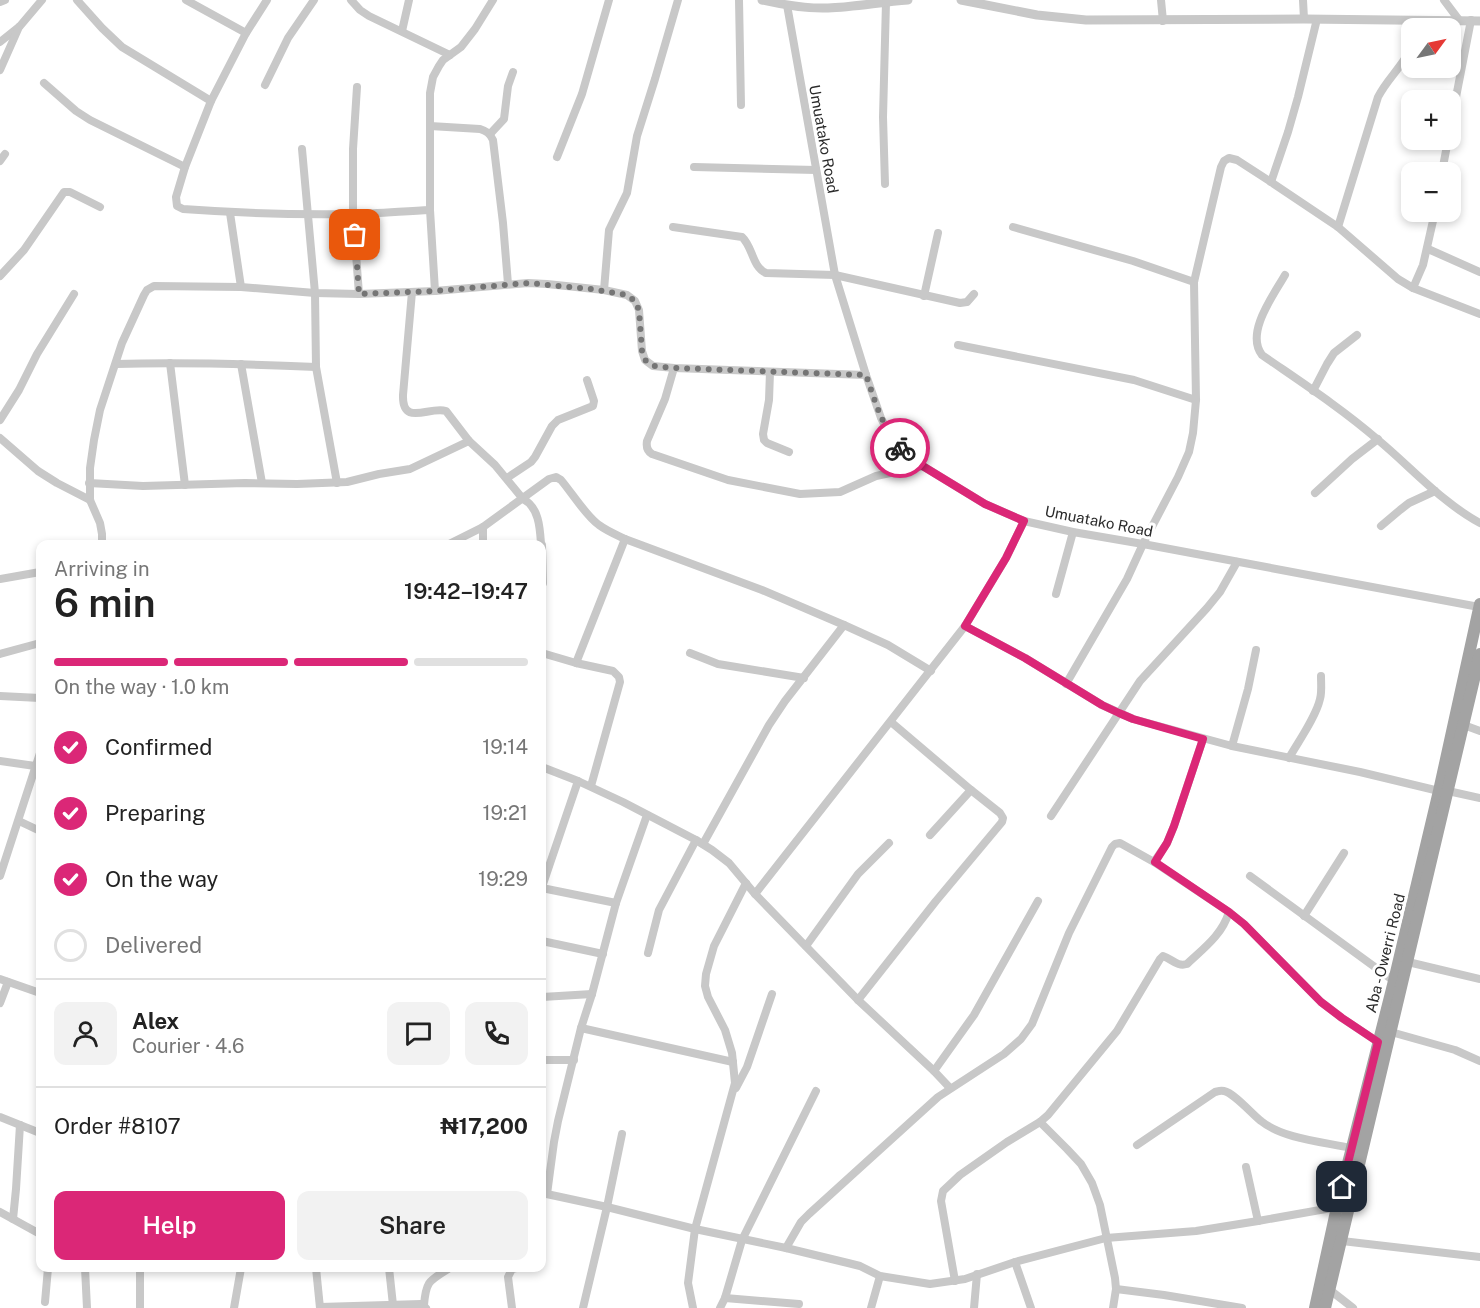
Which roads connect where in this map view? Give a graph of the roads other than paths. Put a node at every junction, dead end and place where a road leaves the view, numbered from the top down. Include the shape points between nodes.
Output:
1 (5, 0) edge
2 (42, 0) edge
3 (77, 0) edge
4 (186, 0) edge
5 (267, 0) edge
6 (314, 0) edge
7 (351, 0) edge
8 (409, 0) edge
9 (493, 0) edge
10 (609, 0) edge
11 (678, 0) edge
12 (739, 0) edge
13 (763, 0) edge
14 (908, 0) edge
15 (961, 0) edge
16 (1161, 0) edge
17 (1303, 0) edge
18 (1444, 0) edge
19 (0, 2) edge
20 (886, 2) junction
21 (808, 4) edge
22 (787, 5) junction
23 (1458, 18) edge
24 (1304, 19) junction
25 (1317, 19) junction
26 (1475, 20) edge
27 (1163, 21) junction
28 (1401, 23) edge
29 (20, 26) junction
30 (402, 31) junction
31 (246, 33) junction
32 (0, 42) edge
33 (450, 55) junction
34 (1401, 65) edge
35 (0, 70) edge
36 (513, 72) dead end
37 (44, 83) dead end
38 (265, 85) dead end
39 (357, 87) dead end
40 (1459, 90) edge
41 (211, 101) junction
42 (741, 105) dead end
43 (430, 126) junction
44 (490, 134) junction
45 (302, 148) dead end
46 (557, 157) dead end
47 (185, 167) junction
48 (694, 167) dead end
49 (816, 170) junction
50 (1271, 182) junction
51 (885, 184) dead end
52 (100, 207) dead end
53 (430, 210) junction
54 (230, 213) junction
55 (353, 214) junction
56 (307, 215) junction
57 (1433, 222) edge
58 (673, 227) dead end
59 (1013, 227) dead end
60 (1338, 227) junction
61 (938, 233) dead end
62 (1428, 249) junction
63 (1480, 272) edge
64 (835, 275) junction
65 (0, 276) edge
66 (1285, 276) dead end
67 (1194, 282) junction
68 (508, 284) junction
69 (241, 287) junction
70 (1413, 288) junction
71 (604, 290) junction
72 (435, 291) junction
73 (412, 292) junction
74 (315, 293) junction
75 (74, 294) dead end
76 (359, 294) junction
77 (974, 294) dead end
78 (924, 296) junction
79 (1480, 314) edge
80 (1357, 335) dead end
81 (958, 345) dead end
82 (170, 363) junction
83 (116, 364) junction
84 (241, 364) junction
85 (316, 367) junction
86 (674, 368) junction
87 (770, 372) junction
88 (866, 375) junction
89 (587, 380) dead end
90 (1313, 391) junction
91 (1196, 400) junction
92 (0, 420) edge
93 (0, 438) edge
94 (1378, 439) junction
95 (469, 441) junction
96 (789, 452) dead end
97 (923, 466) junction
98 (507, 477) junction
99 (89, 483) junction
100 (262, 483) junction
101 (337, 483) junction
102 (185, 485) junction
103 (1435, 491) junction
104 (1315, 493) dead end
105 (523, 499) junction
106 (90, 500) junction
107 (1024, 521) junction
108 (1480, 523) edge
109 (1381, 526) dead end
110 (483, 527) junction
111 (1073, 532) junction
112 (626, 539) junction
113 (102, 540) edge
114 (457, 540) edge
115 (483, 540) edge
116 (541, 540) edge
117 (1143, 543) junction
118 (1237, 562) junction
119 (36, 573) edge
120 (0, 579) edge
121 (1056, 594) dead end
122 (1480, 606) edge
123 (844, 625) junction
124 (965, 626) junction
125 (36, 644) edge
126 (1256, 650) dead end
127 (690, 653) dead end
128 (0, 654) edge
129 (546, 654) edge
130 (1480, 654) edge
131 (576, 663) junction
132 (931, 670) junction
133 (1321, 676) dead end
134 (804, 678) junction
135 (1066, 684) junction
136 (0, 696) edge
137 (36, 698) edge
138 (1119, 713) junction
139 (891, 722) junction
140 (1459, 723) junction
141 (1480, 731) edge
142 (1203, 739) junction
143 (1232, 746) junction
144 (1289, 758) junction
145 (0, 761) edge
146 (35, 766) joint
147 (546, 769) edge
148 (578, 781) junction
149 (591, 786) junction
150 (970, 790) junction
151 (1443, 791) junction
152 (1480, 798) edge
153 (647, 815) junction
154 (1051, 816) dead end
155 (19, 821) junction
156 (36, 829) edge
157 (930, 835) dead end
158 (700, 842) junction
159 (889, 843) dead end
160 (1344, 853) dead end
161 (1155, 862) junction
162 (0, 876) edge
163 (546, 876) edge
164 (1250, 876) dead end
165 (746, 883) junction
166 (546, 889) edge
167 (755, 894) junction
168 (1038, 901) dead end
169 (616, 903) junction
170 (1229, 912) junction
171 (1304, 916) junction
172 (546, 942) edge
173 (806, 946) junction
174 (648, 953) dead end
175 (603, 954) junction
176 (1408, 962) junction
177 (1480, 979) edge
178 (4, 980) edge
179 (1394, 981) junction
180 (36, 992) edge
181 (592, 994) junction
182 (772, 994) dead end
183 (546, 997) edge
184 (858, 1000) junction
185 (0, 1004) edge
186 (582, 1028) junction
187 (1391, 1032) junction
188 (1378, 1042) junction
189 (546, 1060) edge
190 (574, 1060) junction
191 (1480, 1061) edge
192 (733, 1062) junction
193 (934, 1071) junction
194 (950, 1088) junction
195 (816, 1091) dead end
196 (732, 1096) junction
197 (0, 1117) edge
198 (1365, 1117) junction
199 (1040, 1122) junction
200 (20, 1125) junction
201 (36, 1131) edge
202 (622, 1134) dead end
203 (1137, 1145) dead end
204 (1352, 1148) junction
205 (1246, 1167) dead end
206 (546, 1183) edge
207 (546, 1193) edge
208 (607, 1207) junction
209 (1337, 1207) junction
210 (0, 1212) edge
211 (13, 1220) junction
212 (1258, 1221) junction
213 (695, 1229) junction
214 (36, 1232) edge
215 (1106, 1239) junction
216 (742, 1240) junction
217 (1342, 1241) junction
218 (786, 1248) junction
219 (1480, 1257) edge
220 (1015, 1262) junction
221 (48, 1272) edge
222 (85, 1272) edge
223 (140, 1272) edge
224 (240, 1272) edge
225 (316, 1272) edge
226 (389, 1272) edge
227 (444, 1272) edge
228 (510, 1272) edge
229 (977, 1274) junction
230 (880, 1276) junction
231 (955, 1281) junction
232 (1116, 1289) junction
233 (1330, 1290) junction
234 (725, 1298) junction
235 (45, 1302) dead end
236 (800, 1304) dead end
237 (393, 1305) junction
238 (425, 1306) edge
239 (87, 1308) edge
240 (140, 1308) edge
241 (234, 1308) edge
242 (320, 1308) edge
243 (512, 1308) edge
244 (584, 1308) edge
245 (693, 1308) edge
246 (720, 1308) edge
247 (871, 1308) edge
248 (974, 1308) edge
249 (1031, 1308) edge
250 (1113, 1308) edge
251 (1242, 1308) edge
252 (1315, 1308) edge
253 (1325, 1308) edge
254 (1353, 1308) edge

1 - 19 street
2 - 29 street
3 - 41 street via 122,47
4 - 31 street
5 - 31 street
6 - 38 street via 288,38
7 - 30 street via 369,16
8 - 30 street
9 - 33 street via 461,47
10 - 46 street via 582,94
11 - 71 street via 637,136 627,192 609,230
12 - 42 street
13 - 22 street
14 - 20 street
15 - 27 street via 1061,19
16 - 27 street
17 - 24 street
18 - 23 street
20 - 21 street via 827,8
20 - 51 street
21 - 22 street
22 - 49 street, Umuatako Road
24 - 25 street
24 - 27 street
25 - 28 street
25 - 50 street via 1296,106
26 - 40 street
29 - 32 street
29 - 35 street
30 - 33 street
31 - 41 street
33 - 43 street via 433,77
34 - 60 street via 1378,96
36 - 44 street via 504,119
37 - 47 street via 90,120
39 - 55 street
41 - 47 street
43 - 44 street via 480,129
43 - 53 street
44 - 68 street
45 - 56 street
47 - 54 street via 177,206
48 - 49 street
49 - 64 street, Umuatako Road
50 - 60 street
50 - 67 street via 1236,160 1224,161
52 - 65 street via 64,192 24,250
53 - 55 street
53 - 72 street
54 - 56 street
54 - 69 street
55 - 56 street
55 - 76 street
56 - 74 street
57 - 62 street
58 - 64 street via 742,237 762,272
59 - 67 street
60 - 70 street
61 - 78 street
62 - 63 street
62 - 70 street
64 - 78 street
64 - 88 street, Umuatako Road
66 - 90 street via 1261,318 1256,343 1262,355
67 - 91 street
68 - 71 street
68 - 72 street
69 - 74 street
69 - 83 street via 150,288
70 - 79 street
71 - 86 street via 635,301 645,360 654,366
72 - 73 street
73 - 76 street
73 - 95 street via 405,409 417,414 446,411
74 - 76 street
74 - 85 street
75 - 92 street
77 - 78 street via 960,303
80 - 90 street via 1334,353
81 - 91 street via 1134,380
82 - 83 street
82 - 84 street
82 - 102 street
83 - 99 street via 100,410
84 - 85 street
84 - 100 street
85 - 101 street
86 - 87 street
86 - 97 street via 647,441 646,447 652,454 728,480 800,494 836,493 876,476
87 - 88 street
87 - 96 street via 764,440
88 - 97 street, Umuatako Road via 891,438
89 - 98 street via 593,406 558,420 531,462
90 - 94 street
91 - 117 street via 1189,452
93 - 106 street via 38,471
94 - 103 street
94 - 104 street
95 - 98 street
95 - 101 street via 410,469
97 - 107 street, Umuatako Road via 985,504
98 - 105 street
99 - 102 street
99 - 106 street
100 - 101 street
100 - 102 street
103 - 108 street
103 - 109 street via 1409,503
105 - 110 street
105 - 112 street via 556,477 599,525
105 - 116 street via 530,502 536,513
106 - 113 street
107 - 111 street, Umuatako Road
107 - 124 street
110 - 114 street
110 - 115 street
111 - 117 street, Umuatako Road
111 - 121 street
112 - 123 street
112 - 131 street
117 - 118 street, Umuatako Road
117 - 135 street via 1127,579
118 - 122 street, Umuatako Road
118 - 138 street via 1213,600 1140,681
119 - 120 street
122 - 140 main road, Aba - Owerri Road
123 - 132 street
123 - 134 street
124 - 132 street
124 - 135 street
125 - 128 street
126 - 143 street
127 - 134 street via 718,664
129 - 131 street
130 - 140 main road, Aba - Owerri Road
131 - 149 street via 614,671 620,682
132 - 139 street
133 - 144 street via 1320,701
134 - 158 street via 769,725
135 - 138 street
136 - 137 street
138 - 142 street
138 - 154 street
139 - 150 street
139 - 167 street
140 - 141 street
140 - 151 main road, Aba - Owerri Road
142 - 143 street
142 - 161 street via 1174,826
143 - 144 street
144 - 151 street
145 - 146 street
146 - 155 street
147 - 148 street
148 - 149 street
148 - 163 street
149 - 153 street
150 - 157 street
150 - 184 street via 1000,813 1002,822
151 - 152 street
151 - 176 main road, Aba - Owerri Road
151 - 179 main road, Aba - Owerri Road
153 - 158 street
153 - 169 street
155 - 156 street
155 - 162 street
158 - 165 street via 729,863
158 - 174 street via 659,910
159 - 173 street via 858,874
160 - 171 street
161 - 170 street
161 - 194 street via 1120,843 1112,847 1072,927 1032,1024 1004,1054
164 - 171 street
165 - 167 street
165 - 192 street via 714,946 705,986 725,1030
166 - 169 street
167 - 173 street
168 - 193 street via 974,1015
169 - 175 street
170 - 188 street via 1321,1002
170 - 199 street via 1222,929 1187,964 1182,966 1163,956 1160,959 1117,1031
171 - 179 street
172 - 175 street
173 - 184 street
175 - 181 street
176 - 177 street
176 - 187 main road, Aba - Owerri Road
178 - 180 street
178 - 185 street
179 - 188 main road, Aba - Owerri Road
181 - 183 street
181 - 186 street
182 - 196 street via 747,1067
184 - 193 street
186 - 190 street
186 - 192 street
187 - 191 street
187 - 198 main road, Aba - Owerri Road
188 - 198 main road, Aba - Owerri Road
189 - 190 street
190 - 206 street
192 - 196 street
193 - 194 street
194 - 218 street via 808,1214
195 - 216 street
196 - 213 street
197 - 200 street
198 - 204 main road, Aba - Owerri Road
198 - 217 main road, Aba - Owerri Road
199 - 215 street via 1081,1164 1092,1183
199 - 231 street via 960,1175 943,1191 941,1201
200 - 201 street
200 - 211 street
202 - 208 street
203 - 204 street via 1222,1090 1273,1129
204 - 209 main road, Aba - Owerri Road
205 - 212 street
207 - 208 street
208 - 213 street
208 - 244 street
209 - 212 street
209 - 252 main road, Aba - Owerri Road
210 - 211 street
211 - 214 street
212 - 215 street
213 - 216 street
213 - 245 street via 688,1283
215 - 220 street
215 - 232 street
216 - 218 street
216 - 234 street
217 - 219 street
217 - 233 main road, Aba - Owerri Road
218 - 230 street via 854,1264
220 - 229 street
220 - 249 street
221 - 235 street
222 - 239 street
223 - 240 street
224 - 241 street
225 - 242 street
226 - 237 street
227 - 238 street via 428,1285
228 - 243 street
229 - 231 street
229 - 248 street
230 - 231 street via 930,1284
230 - 247 street
232 - 250 street
232 - 251 street
233 - 253 main road, Aba - Owerri Road
233 - 254 street
234 - 236 street
234 - 246 street
237 - 238 street
237 - 242 street

